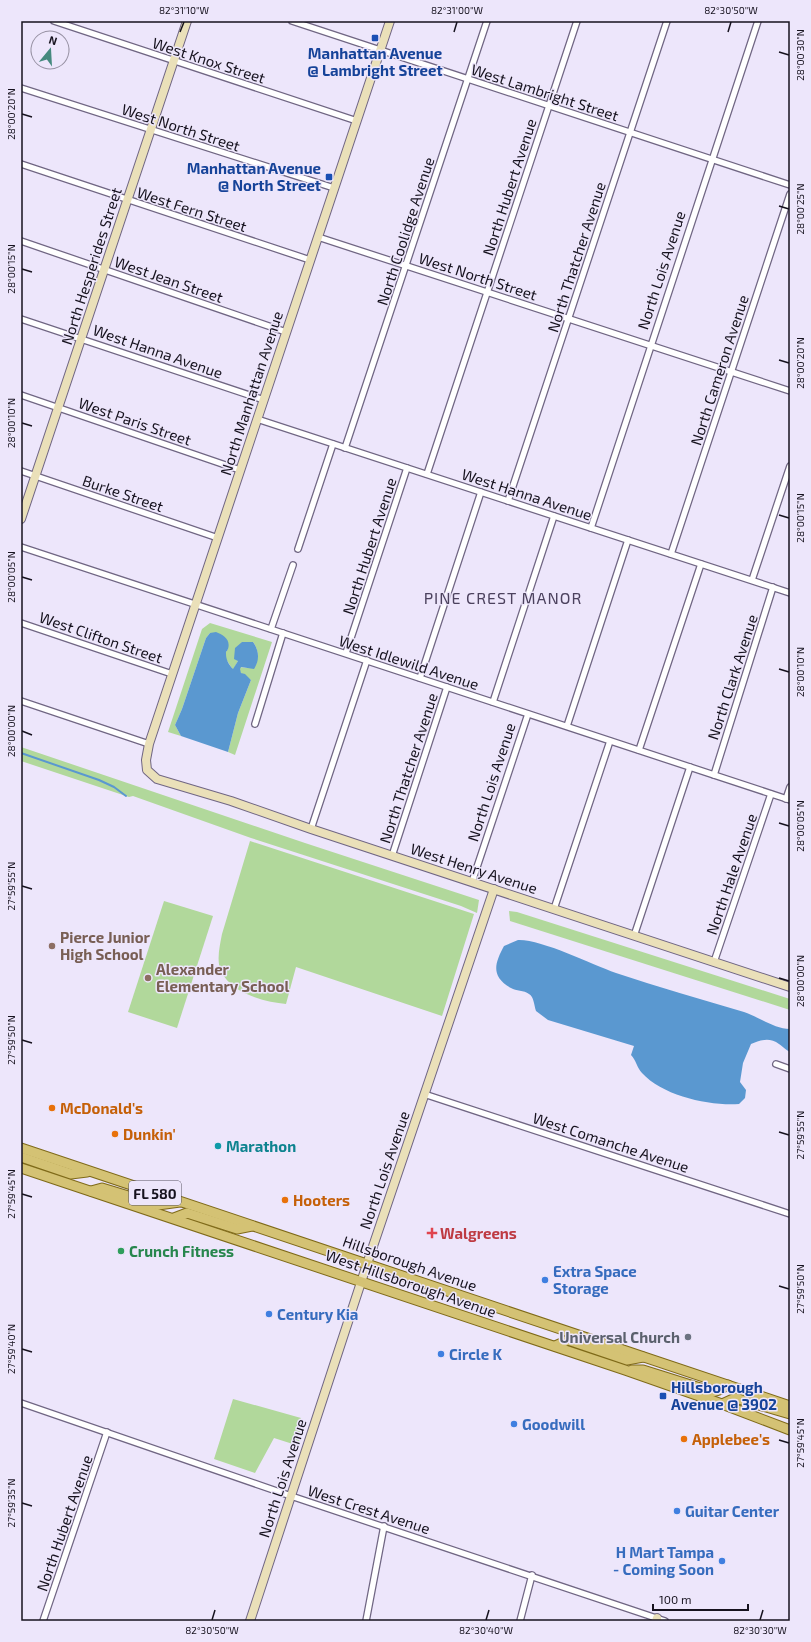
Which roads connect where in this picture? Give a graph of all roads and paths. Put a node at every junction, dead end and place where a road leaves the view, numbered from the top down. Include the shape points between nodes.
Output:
1 (54, 21) edge
2 (187, 21) edge
3 (292, 21) edge
4 (390, 21) edge
5 (487, 21) edge
6 (577, 21) edge
7 (667, 21) edge
8 (758, 21) edge
9 (380, 50) junction
10 (174, 61) junction
11 (468, 79) junction
12 (21, 88) edge
13 (549, 106) junction
14 (357, 121) junction
15 (151, 130) junction
16 (630, 133) junction
17 (712, 160) junction
18 (21, 164) edge
19 (790, 185) edge
20 (334, 188) junction
21 (790, 194) edge
22 (127, 200) junction
23 (318, 237) junction
24 (21, 241) edge
25 (310, 260) junction
26 (406, 265) junction
27 (105, 269) junction
28 (488, 292) junction
29 (21, 318) edge
30 (569, 318) junction
31 (286, 332) junction
32 (81, 338) junction
33 (651, 345) junction
34 (731, 371) junction
35 (790, 391) edge
36 (21, 395) edge
37 (264, 400) junction
38 (58, 408) junction
39 (257, 419) junction
40 (333, 444) junction
41 (345, 448) junction
42 (790, 466) edge
43 (407, 468) junction
44 (240, 470) junction
45 (21, 471) edge
46 (427, 474) junction
47 (35, 476) junction
48 (481, 492) junction
49 (508, 501) junction
50 (554, 516) junction
51 (21, 519) edge
52 (591, 528) junction
53 (218, 538) junction
54 (628, 540) junction
55 (21, 547) edge
56 (298, 548) dead end
57 (671, 554) junction
58 (293, 564) dead end
59 (702, 564) junction
60 (752, 580) junction
61 (773, 587) junction
62 (790, 593) edge
63 (196, 604) junction
64 (21, 623) edge
65 (271, 629) junction
66 (283, 633) junction
67 (346, 654) junction
68 (367, 660) junction
69 (172, 674) junction
70 (420, 678) junction
71 (448, 687) junction
72 (21, 701) edge
73 (493, 702) junction
74 (528, 714) junction
75 (255, 724) dead end
76 (567, 726) junction
77 (610, 741) junction
78 (149, 744) junction
79 (639, 750) junction
80 (690, 767) junction
81 (151, 773) joint
82 (714, 775) junction
83 (790, 787) edge
84 (771, 794) junction
85 (788, 799) edge
86 (310, 829) junction
87 (392, 856) junction
88 (472, 882) junction
89 (494, 888) junction
90 (554, 909) junction
91 (634, 936) junction
92 (714, 962) junction
93 (790, 987) edge
94 (776, 1064) dead end
95 (790, 1069) edge
96 (424, 1094) junction
97 (21, 1148) edge
98 (21, 1157) edge
99 (21, 1168) edge
100 (90, 1172) junction
101 (91, 1191) junction
102 (181, 1202) junction
103 (790, 1214) edge
104 (174, 1218) junction
105 (254, 1226) junction
106 (367, 1264) junction
107 (362, 1282) junction
108 (555, 1346) junction
109 (644, 1357) junction
110 (625, 1370) junction
111 (728, 1385) junction
112 (21, 1403) edge
113 (722, 1404) junction
114 (790, 1406) edge
115 (790, 1414) edge
116 (790, 1430) edge
117 (107, 1432) junction
118 (291, 1496) junction
119 (384, 1526) junction
120 (532, 1575) junction
121 (660, 1620) edge
122 (43, 1621) edge
123 (250, 1621) edge
124 (366, 1621) edge
125 (520, 1621) edge

1 - 10 street, West Knox Street
2 - 10 street, North Hesperides Street
3 - 9 street, West Lambright Street
4 - 9 street, North Manhattan Avenue
5 - 11 street, North Coolidge Avenue
6 - 13 street, North Hubert Avenue
7 - 16 street, North Thatcher Avenue
8 - 17 street, North Lois Avenue
9 - 11 street, West Lambright Street
9 - 14 street, North Manhattan Avenue
10 - 14 street, West Knox Street
10 - 15 street, North Hesperides Street
11 - 13 street, West Lambright Street
11 - 26 street, North Coolidge Avenue
12 - 15 street, West North Street
13 - 16 street, West Lambright Street
13 - 28 street, North Hubert Avenue
14 - 20 street, North Manhattan Avenue
15 - 20 street, West North Street
15 - 22 street, North Hesperides Street
16 - 17 street, West Lambright Street
16 - 30 street, North Thatcher Avenue
17 - 19 street, West Lambright Street
17 - 33 street, North Lois Avenue
18 - 22 street, West Fern Street
20 - 23 street, North Manhattan Avenue
21 - 34 street, North Cameron Avenue
22 - 25 street, West Fern Street
22 - 27 street, North Hesperides Street
23 - 25 street, North Manhattan Avenue
23 - 26 street, West North Street
24 - 27 street, West Jean Street
25 - 31 street, North Manhattan Avenue
26 - 28 street, West North Street
26 - 41 street, North Coolidge Avenue
27 - 31 street, West Jean Street
27 - 32 street, North Hesperides Street
28 - 30 street, West North Street
28 - 46 street, North Hubert Avenue
29 - 32 street, West Hanna Avenue
30 - 33 street, West North Street
30 - 49 street, North Thatcher Avenue
31 - 37 street, North Manhattan Avenue
32 - 37 street, West Hanna Avenue
32 - 38 street, North Hesperides Street
33 - 34 street, West North Street
33 - 52 street, North Lois Avenue
34 - 35 street, West North Street
34 - 57 street, North Cameron Avenue
36 - 38 street, West Paris Street
37 - 39 street, North Manhattan Avenue
38 - 44 street, West Paris Street
38 - 47 street, North Hesperides Street
39 - 40 street, West Hanna Avenue
39 - 44 street, North Manhattan Avenue
40 - 41 street, West Hanna Avenue
40 - 56 street
41 - 43 street, West Hanna Avenue
42 - 60 street
43 - 46 street, West Hanna Avenue
43 - 67 street, North Hubert Avenue
44 - 53 street, North Manhattan Avenue
45 - 47 street, Burke Street
46 - 48 street, West Hanna Avenue
47 - 51 street, North Hesperides Street
47 - 53 street, Burke Street
48 - 49 street, West Hanna Avenue
48 - 70 street, North Thatcher Avenue
49 - 50 street, West Hanna Avenue
50 - 52 street, West Hanna Avenue
50 - 73 street
52 - 54 street, West Hanna Avenue
53 - 63 street, North Manhattan Avenue
54 - 57 street, West Hanna Avenue
54 - 76 street
55 - 63 street, West Idlewild Avenue
57 - 59 street, West Hanna Avenue
58 - 65 street
59 - 60 street, West Hanna Avenue
59 - 79 street
60 - 61 street, West Hanna Avenue
61 - 62 street, West Hanna Avenue
61 - 82 street, North Clark Avenue
63 - 65 street, West Idlewild Avenue
63 - 69 street, North Manhattan Avenue
64 - 69 street, West Clifton Street
65 - 66 street, West Idlewild Avenue
66 - 67 street, West Idlewild Avenue
66 - 75 street
67 - 68 street, West Idlewild Avenue
68 - 70 street, West Idlewild Avenue
68 - 86 street
69 - 78 street, North Manhattan Avenue
70 - 71 street, West Idlewild Avenue
71 - 73 street, West Idlewild Avenue
71 - 87 street, North Thatcher Avenue
72 - 78 street
73 - 74 street, West Idlewild Avenue
74 - 76 street, West Idlewild Avenue
74 - 88 street, North Lois Avenue
76 - 77 street, West Idlewild Avenue
77 - 79 street, West Idlewild Avenue
77 - 90 street
78 - 81 street, North Manhattan Avenue via 146,760 147,770
79 - 80 street, West Idlewild Avenue
80 - 82 street, West Idlewild Avenue
80 - 91 street
81 - 86 street, West Henry Avenue via 157,779 231,801
82 - 84 street, West Idlewild Avenue
83 - 85 street
84 - 85 street, West Idlewild Avenue
84 - 92 street, North Hale Avenue
86 - 87 street, West Henry Avenue
87 - 88 street, West Henry Avenue
88 - 89 street, West Henry Avenue
89 - 90 street, West Henry Avenue
89 - 96 street, North Lois Avenue
90 - 91 street, West Henry Avenue
91 - 92 street, West Henry Avenue
92 - 93 street, West Henry Avenue
94 - 95 street
96 - 103 street, West Comanche Avenue
96 - 106 street, North Lois Avenue
97 - 100 main road, Hillsborough Avenue / FL 580
98 - 100 main road via 71,1174
99 - 101 main road, West Hillsborough Avenue / FL 580
100 - 102 main road, Hillsborough Avenue / FL 580
101 - 102 main road via 102,1188 158,1205
101 - 104 main road, West Hillsborough Avenue / FL 580
102 - 105 main road, Hillsborough Avenue / FL 580
104 - 105 main road via 187,1213 237,1229
104 - 107 main road, West Hillsborough Avenue / FL 580
105 - 106 main road, Hillsborough Avenue / FL 580
106 - 107 street, North Lois Avenue
106 - 109 main road, Hillsborough Avenue / FL 580
107 - 108 main road, West Hillsborough Avenue / FL 580
107 - 118 street, North Lois Avenue
108 - 109 main road via 568,1340 627,1360
108 - 110 main road, West Hillsborough Avenue / FL 580
109 - 111 main road, Hillsborough Avenue / FL 580
110 - 111 main road via 643,1370 713,1392
110 - 113 main road, West Hillsborough Avenue / FL 580
111 - 114 main road, Hillsborough Avenue / FL 580
112 - 117 street, West Crest Avenue
113 - 115 main road via 735,1398
113 - 116 main road, West Hillsborough Avenue / FL 580
117 - 118 street, West Crest Avenue
117 - 122 street, North Hubert Avenue
118 - 119 street, West Crest Avenue
118 - 123 street, North Lois Avenue
119 - 120 street, West Crest Avenue
119 - 124 street
120 - 121 street, West Crest Avenue
120 - 125 street

